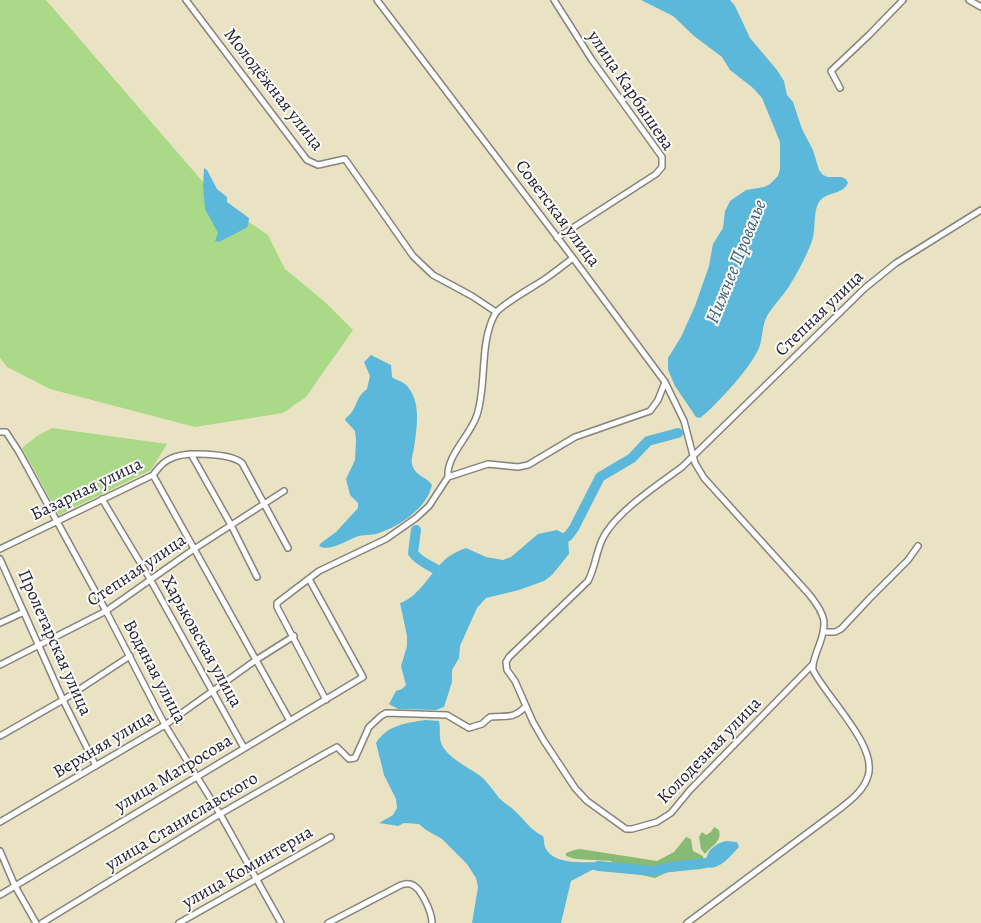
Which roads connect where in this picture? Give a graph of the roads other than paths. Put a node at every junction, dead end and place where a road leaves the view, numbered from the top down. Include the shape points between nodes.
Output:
1 (186, 0) edge
2 (377, 0) edge
3 (554, 0) edge
4 (903, 0) edge
5 (969, 0) edge
6 (981, 7) edge
7 (840, 88) dead end
8 (981, 210) edge
9 (558, 238) junction
10 (573, 258) junction
11 (496, 312) junction
12 (664, 382) junction
13 (0, 432) edge
14 (191, 454) junction
15 (693, 456) junction
16 (153, 475) junction
17 (448, 477) junction
18 (284, 491) dead end
19 (102, 499) junction
20 (264, 505) junction
21 (57, 521) junction
22 (231, 525) junction
23 (918, 546) dead end
24 (288, 548) dead end
25 (0, 549) edge
26 (194, 549) junction
27 (0, 559) edge
28 (257, 577) dead end
29 (150, 579) junction
30 (309, 579) junction
31 (106, 611) junction
32 (24, 612) junction
33 (0, 623) edge
34 (824, 632) junction
35 (294, 636) junction
36 (39, 646) junction
37 (130, 656) junction
38 (256, 660) junction
39 (0, 665) edge
40 (812, 665) junction
41 (212, 692) junction
42 (63, 700) junction
43 (326, 700) junction
44 (526, 706) junction
45 (290, 721) junction
46 (165, 725) junction
47 (0, 736) edge
48 (244, 748) junction
49 (96, 766) junction
50 (197, 776) junction
51 (220, 814) junction
52 (0, 822) edge
53 (331, 837) dead end
54 (0, 851) edge
55 (256, 880) junction
56 (15, 886) junction
57 (0, 895) edge
58 (36, 923) edge
59 (42, 923) edge
60 (179, 923) edge
61 (281, 923) edge
62 (328, 923) edge
63 (432, 923) edge
64 (687, 923) edge

1 - 11 street, Молодёжная улица via 307,160 318,165 345,159 413,256 433,275
2 - 9 street, Советская улица
3 - 9 street, улица Карбышева via 592,60 662,157 662,167 656,174
4 - 7 street via 831,71
5 - 6 street
8 - 15 street, Степная улица via 896,264 865,288
9 - 10 street, Советская улица
10 - 11 street
10 - 12 street, Советская улица
11 - 17 street via 488,336 480,405 469,434 450,462
12 - 15 street, Советская улица via 684,421
12 - 17 street via 650,411 575,437 536,462 518,467 488,464
13 - 21 street, Водяная улица via 6,432
14 - 16 street, Базарная улица via 168,459
14 - 20 street, Базарная улица via 235,458 242,463
14 - 22 street
15 - 34 street via 704,478 817,604 824,617
15 - 44 street, Степная улица via 615,522 602,540 588,581 509,657 507,670
16 - 19 street, Базарная улица
16 - 26 street
17 - 30 street via 429,506 402,529
18 - 20 street, Степная улица
19 - 21 street, Базарная улица
19 - 29 street, Харьковская улица
20 - 22 street, Степная улица
20 - 24 street
21 - 25 street, Базарная улица
21 - 31 street, Водяная улица
22 - 26 street, Степная улица
22 - 28 street
23 - 34 street via 841,629
26 - 29 street, Степная улица
26 - 38 street
27 - 32 street, Пролетарская улица
29 - 31 street, Степная улица
29 - 41 street, Харьковская улица
30 - 35 street via 276,603
30 - 43 street, улица Матросова via 363,677
31 - 36 street, Степная улица
31 - 37 street, Водяная улица
32 - 33 street
32 - 36 street, Пролетарская улица
34 - 40 street
35 - 38 street, Верхняя улица
35 - 43 street
36 - 39 street, Степная улица
36 - 42 street, Пролетарская улица
37 - 42 street
37 - 46 street, Водяная улица
38 - 41 street, Верхняя улица
38 - 45 street
40 - 44 street, Колодезная улица via 670,813 657,822 632,829 619,825 581,795 544,741
40 - 64 street via 816,677 862,741 869,757 870,769 864,786 841,808
41 - 46 street, Верхняя улица
41 - 48 street, Харьковская улица
42 - 47 street
42 - 49 street, Пролетарская улица
43 - 45 street, улица Матросова
44 - 51 street, улица Станиславского via 517,714 490,717 469,728 447,715 380,716 369,728 355,758 348,759 337,747
45 - 48 street, улица Матросова
46 - 49 street, Верхняя улица
46 - 50 street, Водяная улица
48 - 50 street, улица Матросова
49 - 52 street, Верхняя улица
50 - 51 street, Водяная улица
50 - 56 street, улица Матросова
51 - 55 street, Водяная улица
51 - 59 street, улица Станиславского
53 - 55 street, улица Коминтерна
54 - 56 street
55 - 60 street, улица Коминтерна
55 - 61 street, Водяная улица
56 - 57 street, улица Матросова
56 - 58 street
62 - 63 street via 408,884 416,887 422,896

